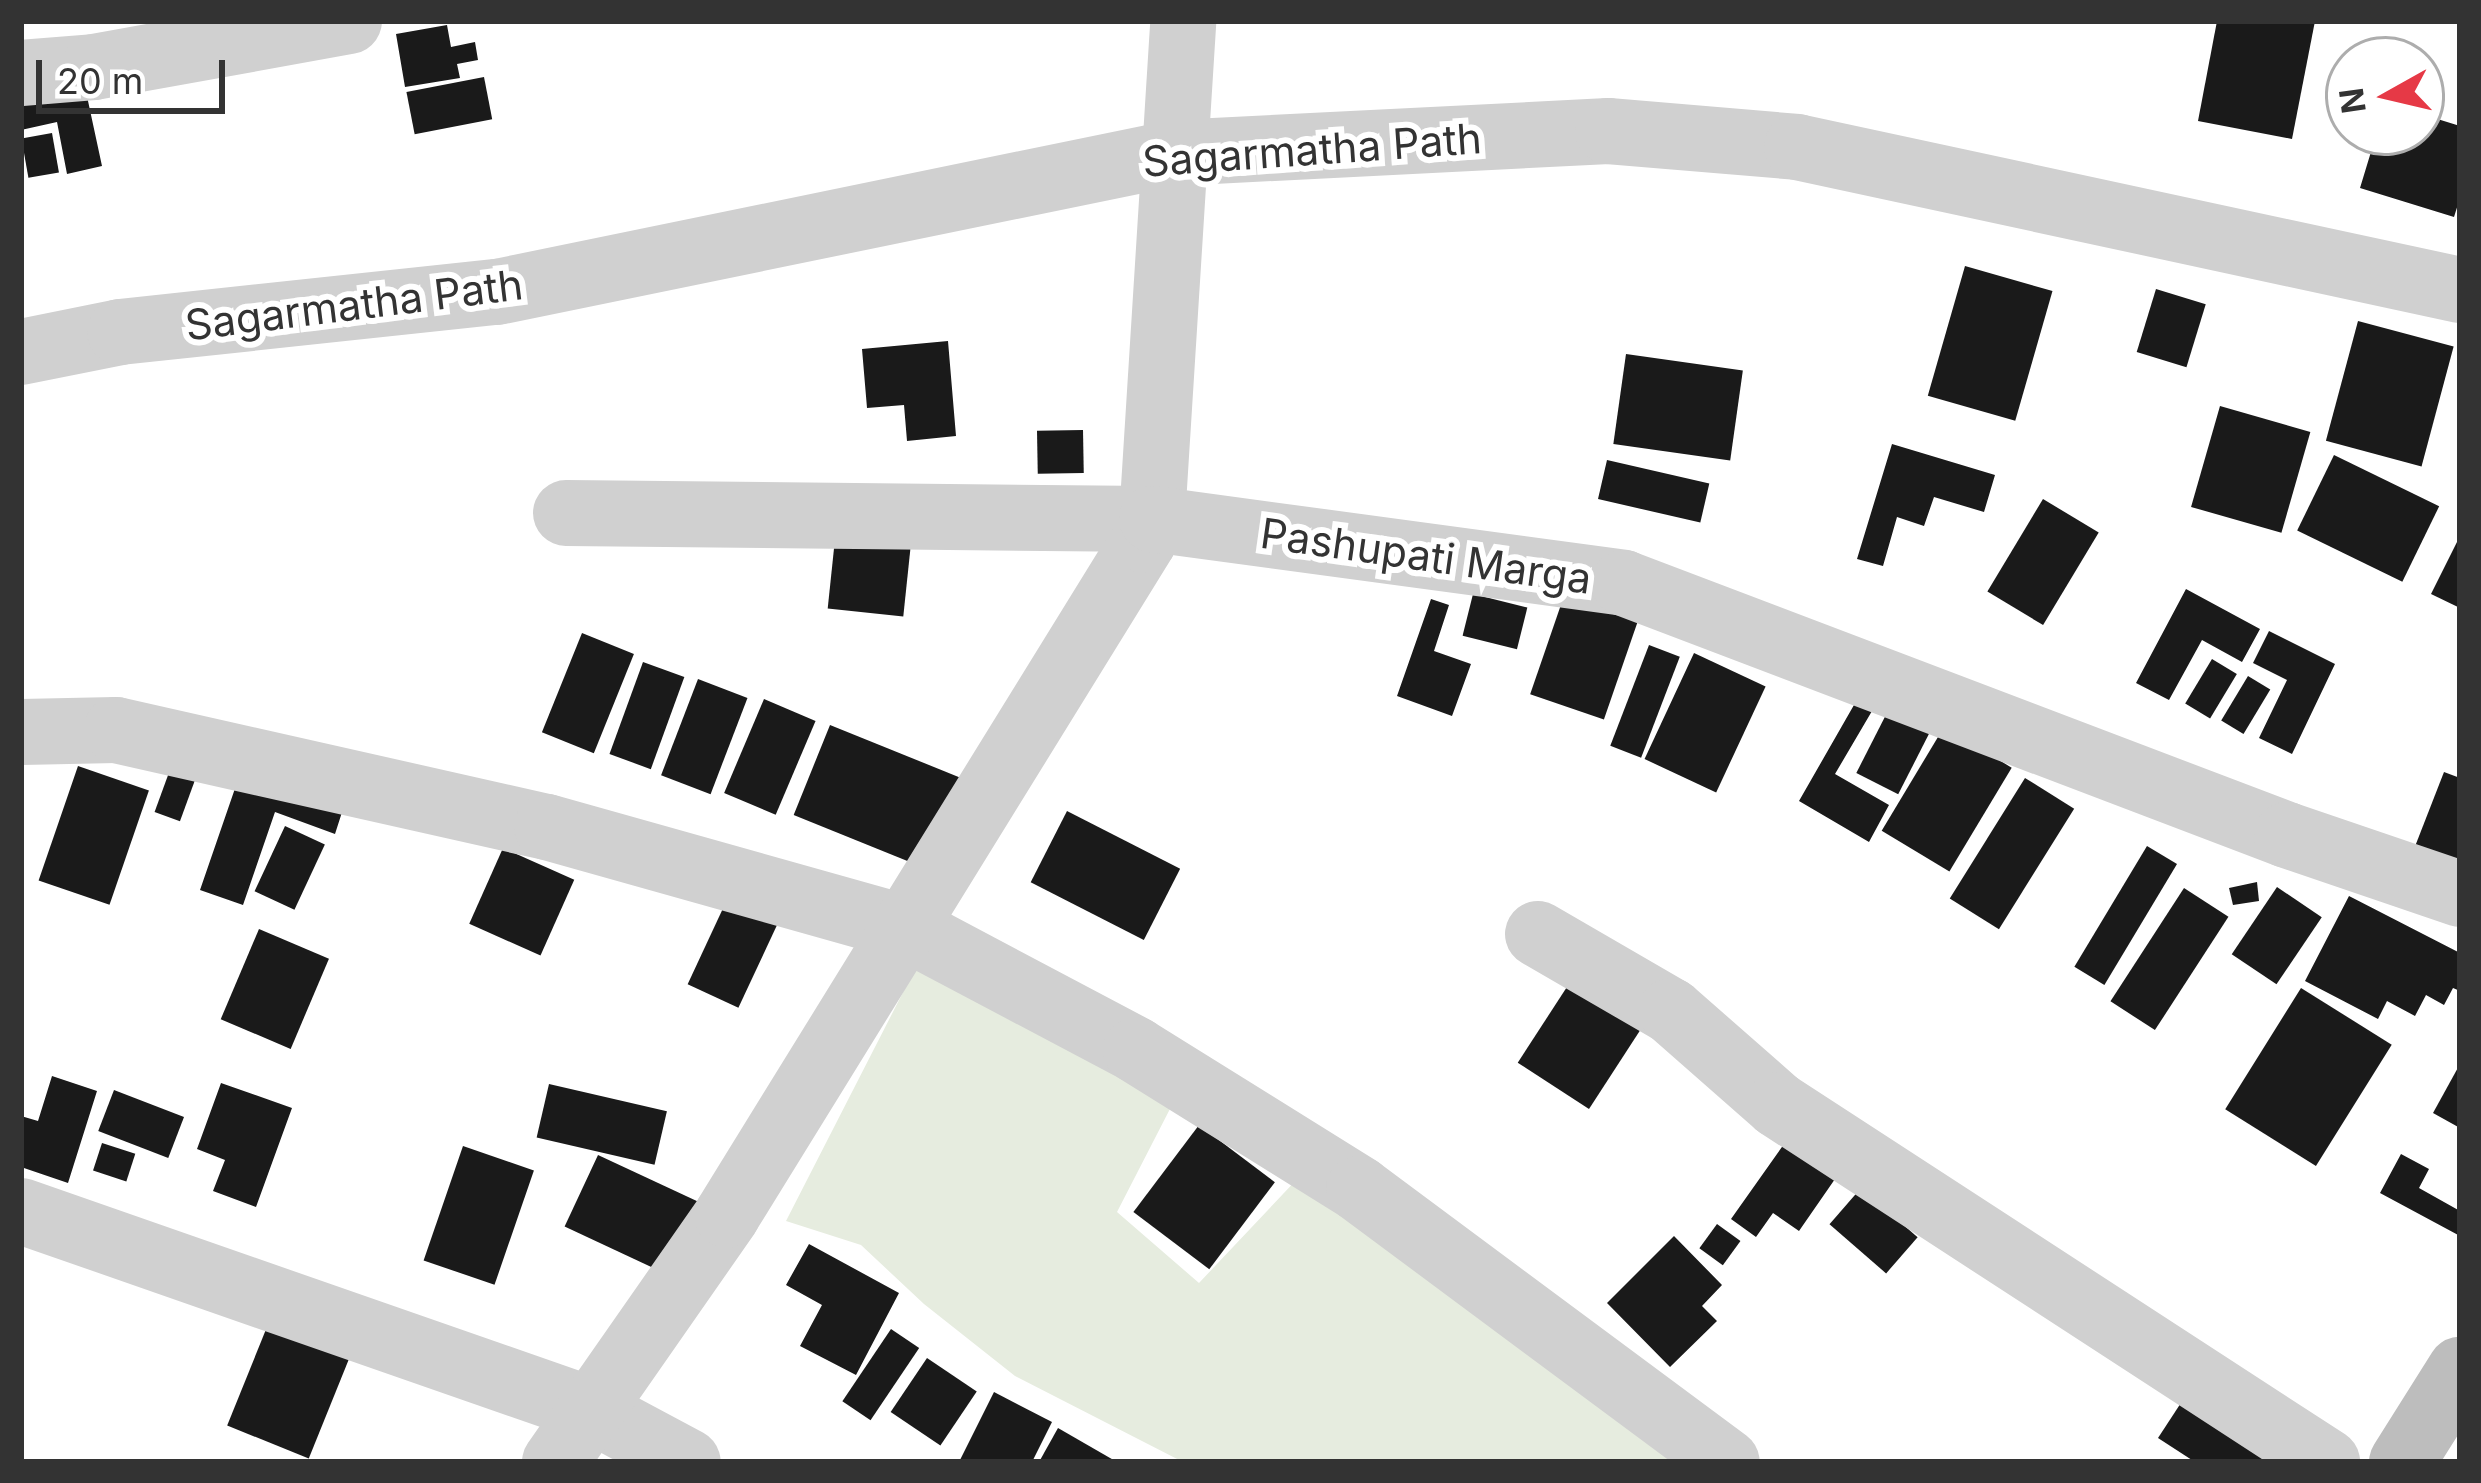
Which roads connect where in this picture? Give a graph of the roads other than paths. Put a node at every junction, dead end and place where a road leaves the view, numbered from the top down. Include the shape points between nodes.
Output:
1 (349, 21) edge
2 (1183, 21) edge
3 (21, 73) edge
4 (1174, 153) junction
5 (2460, 290) edge
6 (21, 352) edge
7 (566, 513) dead end
8 (1152, 519) junction
9 (21, 732) edge
10 (2460, 894) edge
11 (906, 928) junction
12 (1538, 934) dead end
13 (21, 1211) edge
14 (2460, 1370) edge
15 (572, 1436) edge
16 (688, 1462) edge
17 (1727, 1462) edge
18 (2327, 1462) edge
19 (2402, 1462) edge

1 - 3 street
2 - 4 street
4 - 5 street, Sagarmatha Path via 1608,131 1798,147
4 - 6 street, Sagarmatha Path via 497,292 120,332
4 - 8 street
7 - 8 street, Pashupati Marga
8 - 10 street, Pashupati Marga via 1624,583
8 - 11 street
9 - 11 street via 116,730 548,827
11 - 15 street via 727,1215
11 - 17 street via 1136,1050 1359,1189
12 - 18 street via 1671,1011 1778,1105
13 - 15 street
14 - 19 street
15 - 16 street

